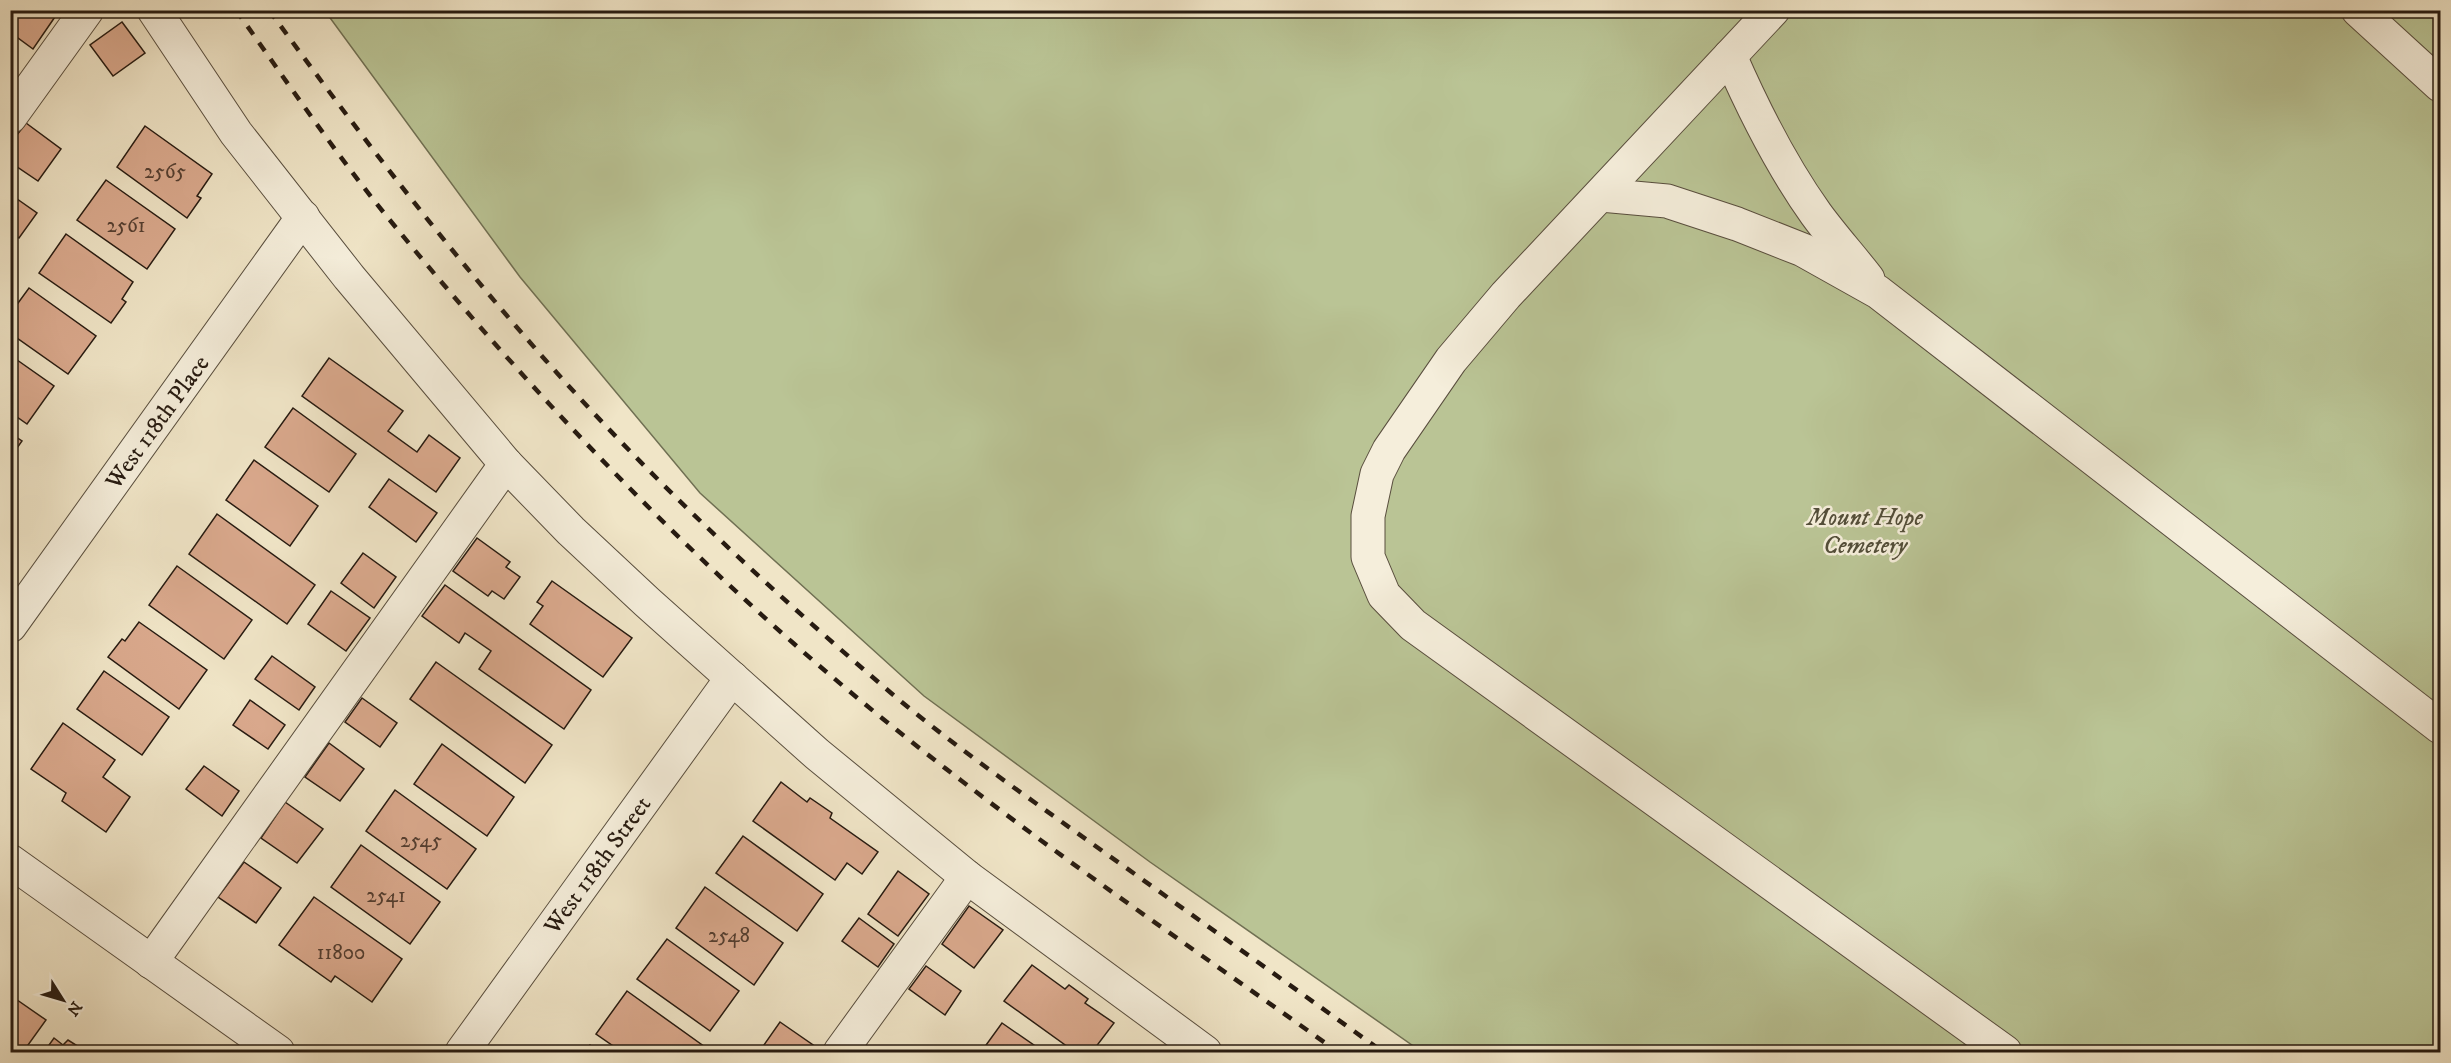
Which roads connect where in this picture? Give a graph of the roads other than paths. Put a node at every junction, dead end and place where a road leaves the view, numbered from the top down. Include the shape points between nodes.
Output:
1 (87, 10) edge
2 (154, 10) edge
3 (1773, 10) edge
4 (2358, 10) edge
5 (1730, 56) junction
6 (2440, 85) edge
7 (10, 117) edge
8 (1601, 195) junction
9 (303, 217) junction
10 (1878, 292) junction
11 (506, 464) junction
12 (10, 626) edge
13 (732, 678) junction
14 (2440, 727) edge
15 (10, 861) edge
16 (968, 877) junction
17 (151, 962) junction
18 (278, 1053) edge
19 (462, 1053) edge
20 (840, 1053) edge
21 (1205, 1053) edge
22 (2005, 1053) edge

1 - 7 street
2 - 9 street via 236,133
3 - 5 street
4 - 6 street
5 - 8 street
5 - 10 street via 1778,154 1816,214
8 - 10 street via 1667,201 1737,224 1803,250
8 - 22 street via 1506,295 1451,360 1389,450 1377,474 1368,516 1368,557 1384,595 1413,625
9 - 11 street
9 - 12 street, West 118th Place
10 - 14 street
11 - 13 street via 588,547
11 - 17 street
13 - 16 street via 817,754
13 - 19 street, West 118th Street
15 - 17 street
16 - 20 street
16 - 21 street
17 - 18 street

